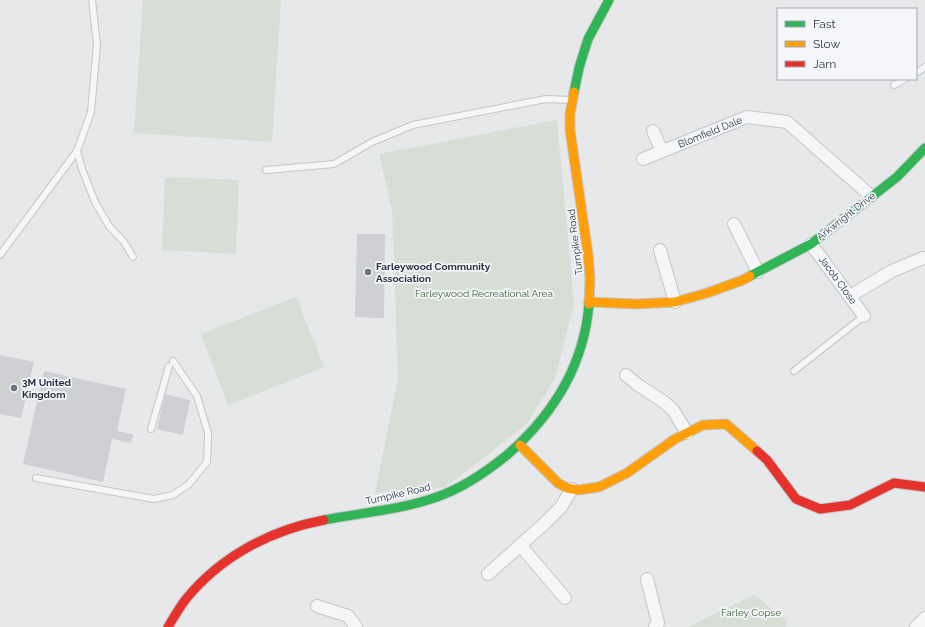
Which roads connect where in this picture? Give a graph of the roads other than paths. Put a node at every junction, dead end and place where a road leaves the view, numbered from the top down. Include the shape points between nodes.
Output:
1 (92, 0) edge
2 (609, 0) edge
3 (903, 80) edge
4 (894, 85) dead end
5 (572, 100) junction
6 (653, 131) dead end
7 (925, 148) edge
8 (77, 151) junction
9 (662, 151) junction
10 (643, 159) dead end
11 (266, 170) dead end
12 (871, 196) junction
13 (734, 224) dead end
14 (811, 244) junction
15 (660, 250) dead end
16 (0, 255) edge
17 (133, 257) dead end
18 (925, 258) edge
19 (758, 272) junction
20 (850, 296) junction
21 (589, 302) junction
22 (675, 302) junction
23 (864, 316) joint
24 (174, 361) dead end
25 (169, 366) dead end
26 (794, 371) dead end
27 (626, 374) dead end
28 (151, 429) dead end
29 (687, 433) junction
30 (520, 445) junction
31 (36, 478) dead end
32 (925, 487) edge
33 (572, 489) junction
34 (520, 545) junction
35 (488, 574) dead end
36 (647, 579) dead end
37 (565, 598) dead end
38 (317, 606) dead end
39 (925, 618) edge
40 (168, 627) edge
41 (356, 627) edge
42 (655, 627) edge
43 (916, 627) edge

1 - 8 lane via 97,44 91,112
2 - 5 street, Turnpike Road via 588,39
3 - 4 lane
5 - 11 lane via 546,99 413,125 372,142 334,164
5 - 21 street, Turnpike Road via 570,130 590,268
6 - 9 street
7 - 12 street, Arkwright Drive via 897,177
8 - 16 lane
8 - 17 lane via 95,202 108,226 124,242
9 - 10 street, Blomfield Dale
9 - 12 street, Blomfield Dale via 747,117 787,122
12 - 14 street, Arkwright Drive
13 - 19 street
14 - 19 street, Arkwright Drive
14 - 20 street, Jacob Close
15 - 22 street
18 - 20 street via 892,271
19 - 22 street, Arkwright Drive via 707,294
20 - 23 street, Jacob Close
21 - 22 street, Arkwright Drive
21 - 30 street, Turnpike Road via 582,342 571,375 560,396 539,425
23 - 26 lane
24 - 31 lane via 197,396 208,432 207,462 189,484 173,495 154,499
25 - 28 lane
27 - 29 street via 673,410
29 - 32 street via 703,426 726,424 767,460 796,499 820,509 850,505 894,483
29 - 33 street via 627,473 599,486
30 - 33 street via 558,483
30 - 40 street, Turnpike Road via 470,482 440,496 393,508 308,523 259,540 217,567 180,606
33 - 34 street via 561,507
34 - 35 street
34 - 37 street
36 - 42 street via 658,623
38 - 41 street via 348,616
39 - 43 street

